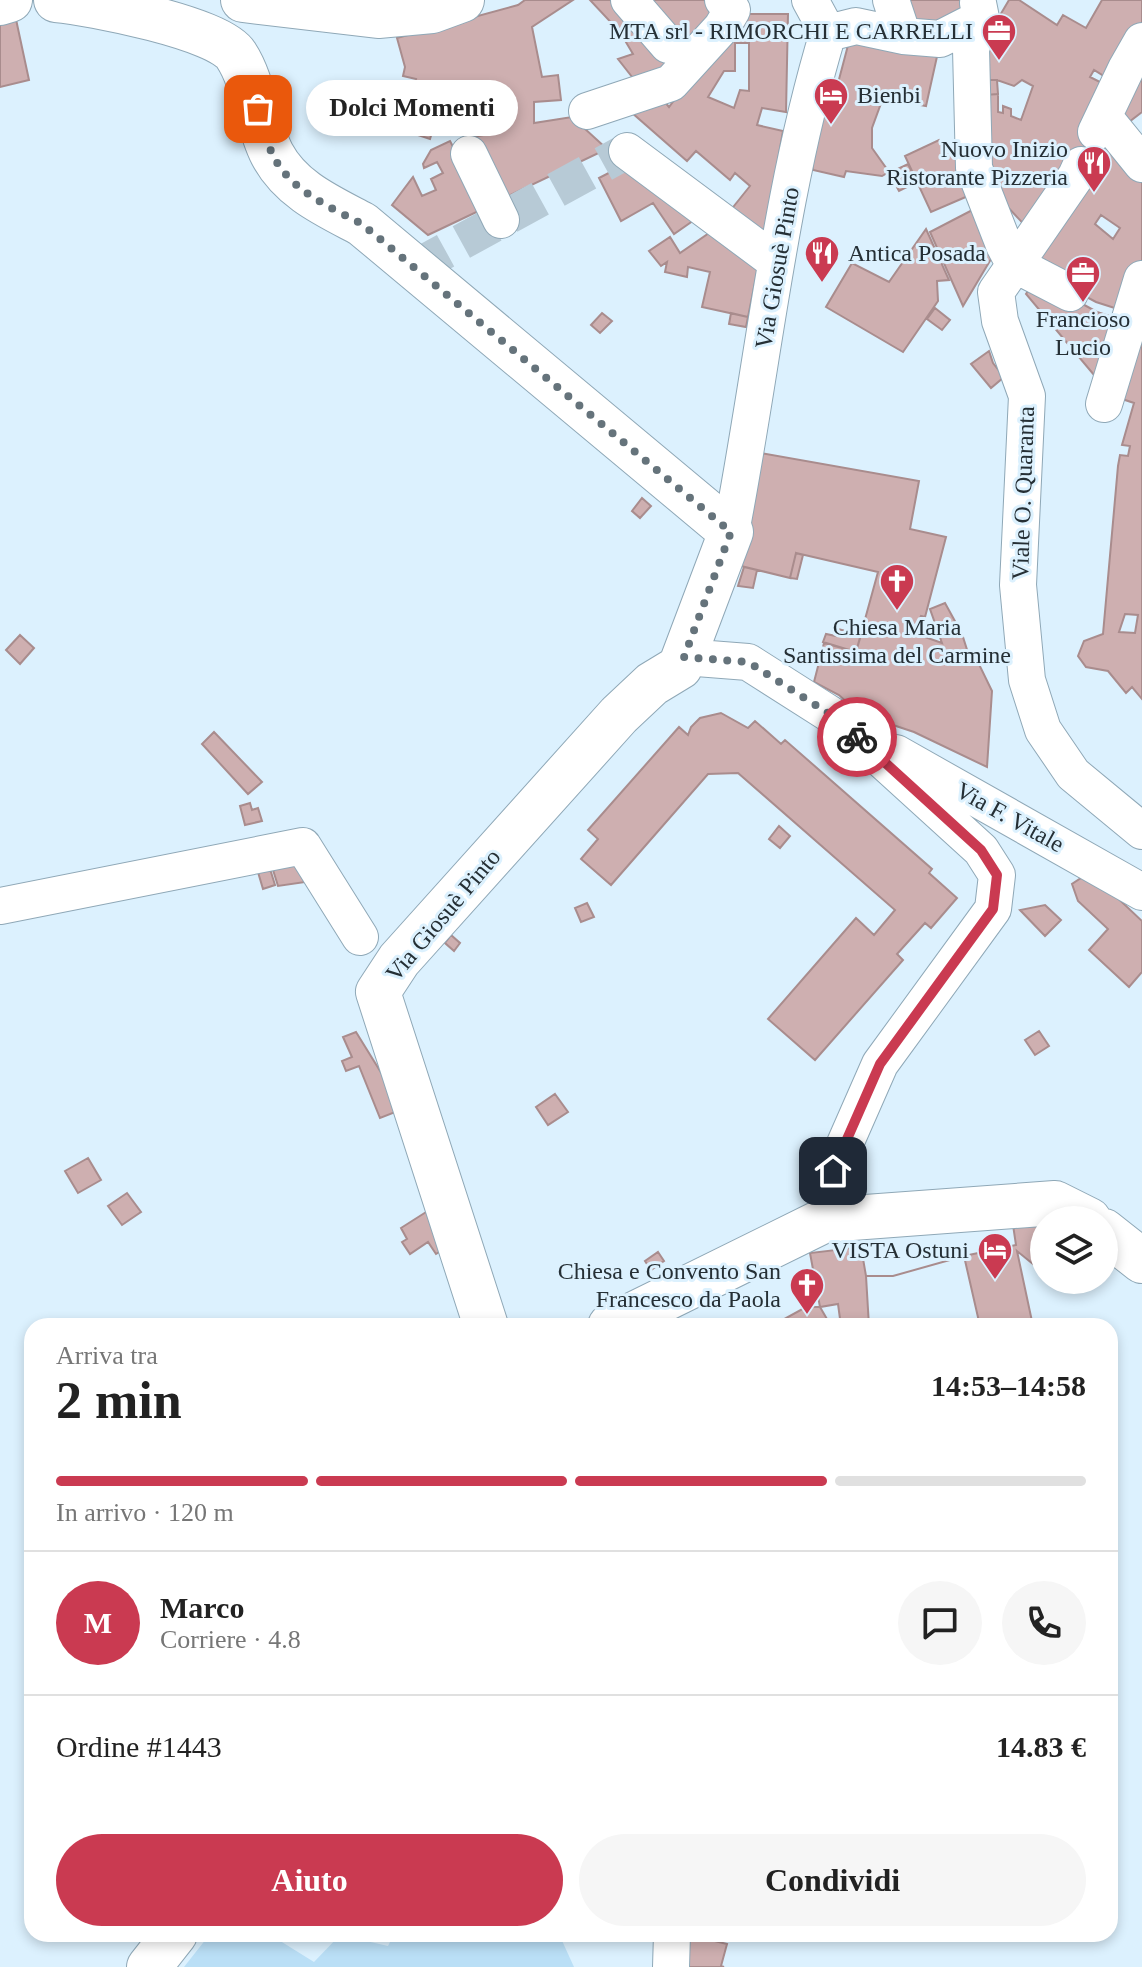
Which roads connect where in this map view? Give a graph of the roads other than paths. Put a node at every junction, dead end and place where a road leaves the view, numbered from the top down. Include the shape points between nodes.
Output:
1 (10, 0) edge
2 (56, 0) edge
3 (462, 0) edge
4 (629, 0) edge
5 (810, 0) edge
6 (891, 0) edge
7 (268, 2) edge
8 (0, 3) edge
9 (728, 5) edge
10 (379, 8) edge
11 (979, 9) edge
12 (828, 33) junction
13 (903, 36) junction
14 (1142, 41) edge
15 (668, 45) dead end
16 (587, 111) dead end
17 (1115, 125) edge
18 (627, 151) dead end
19 (469, 154) dead end
20 (1142, 164) edge
21 (1081, 165) dead end
22 (501, 220) dead end
23 (776, 262) junction
24 (1014, 264) junction
25 (1142, 279) edge
26 (1070, 293) dead end
27 (1104, 404) dead end
28 (731, 532) junction
29 (684, 657) junction
30 (836, 718) junction
31 (1142, 831) edge
32 (1142, 892) edge
33 (3, 903) edge
34 (360, 937) dead end
35 (1061, 1206) edge
36 (825, 1220) junction
37 (1118, 1242) edge
38 (1142, 1261) edge
39 (483, 1318) edge
40 (626, 1318) edge
41 (169, 1942) edge
42 (672, 1942) edge
43 (149, 1967) edge
44 (671, 1967) edge

1 - 8 street
2 - 28 street via 198,31 235,53 271,153 290,180 362,224
3 - 10 street via 432,11
4 - 15 street
5 - 12 street
6 - 13 street
7 - 10 street
9 - 16 street via 722,27 671,83
11 - 13 street via 940,39
11 - 24 street via 971,49 974,168
12 - 13 street via 856,26
12 - 23 street, Via Giosuè Pinto
14 - 17 street via 1126,69
17 - 20 street
18 - 23 street
19 - 22 street
21 - 24 street, Viale O. Quaranta
23 - 28 street, Via Giosuè Pinto
24 - 26 street
24 - 31 street, Viale O. Quaranta via 996,292 1000,321 1027,396 1018,585 1027,680 1043,730 1073,774
25 - 27 street
28 - 29 street, Via Giosuè Pinto
29 - 30 street via 748,662
29 - 39 street, Via Giosuè Pinto via 680,667 619,715 399,960 378,992
30 - 32 street, Via F. Vitale
30 - 36 street via 981,850 997,875 993,909 880,1064 833,1171
33 - 34 street via 303,846
35 - 36 street
36 - 40 street
37 - 38 street
41 - 43 street
42 - 44 street

